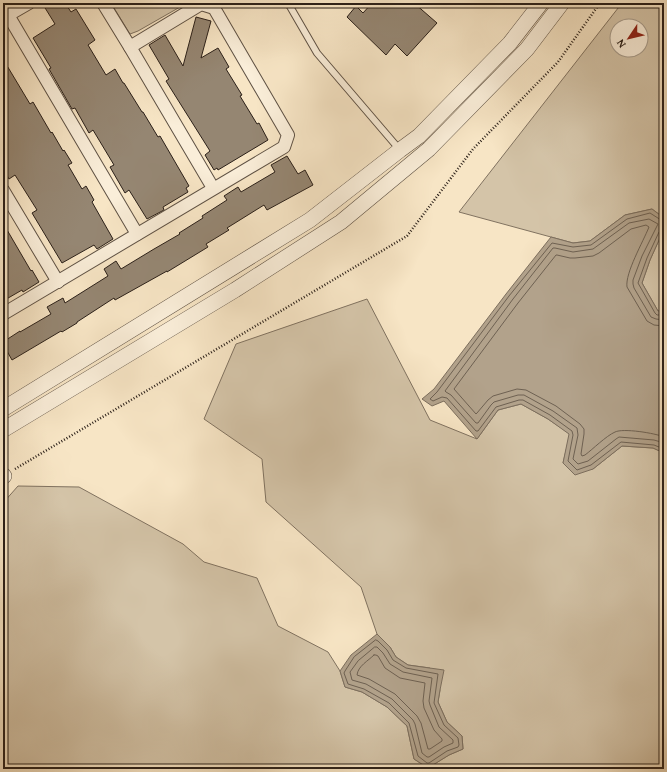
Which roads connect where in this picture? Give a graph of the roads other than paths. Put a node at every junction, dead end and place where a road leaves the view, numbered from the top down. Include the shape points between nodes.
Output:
1 (29, 3) edge
2 (103, 3) edge
3 (288, 3) edge
4 (541, 3) edge
5 (562, 3) edge
6 (6, 17) edge
7 (130, 47) junction
8 (400, 150) junction
9 (213, 188) junction
10 (3, 190) edge
11 (137, 234) junction
12 (58, 282) junction
13 (3, 314) edge
14 (3, 409) edge
15 (3, 430) edge

1 - 6 street
2 - 7 street
3 - 8 lane via 317,53
4 - 8 street via 510,43 419,136
5 - 15 street via 527,49 429,149 341,222 235,290
6 - 11 street
7 - 9 street
7 - 9 street via 201,4 214,8 288,135 284,147
8 - 14 street via 310,220
9 - 11 street
10 - 12 street
11 - 12 street
12 - 13 street

